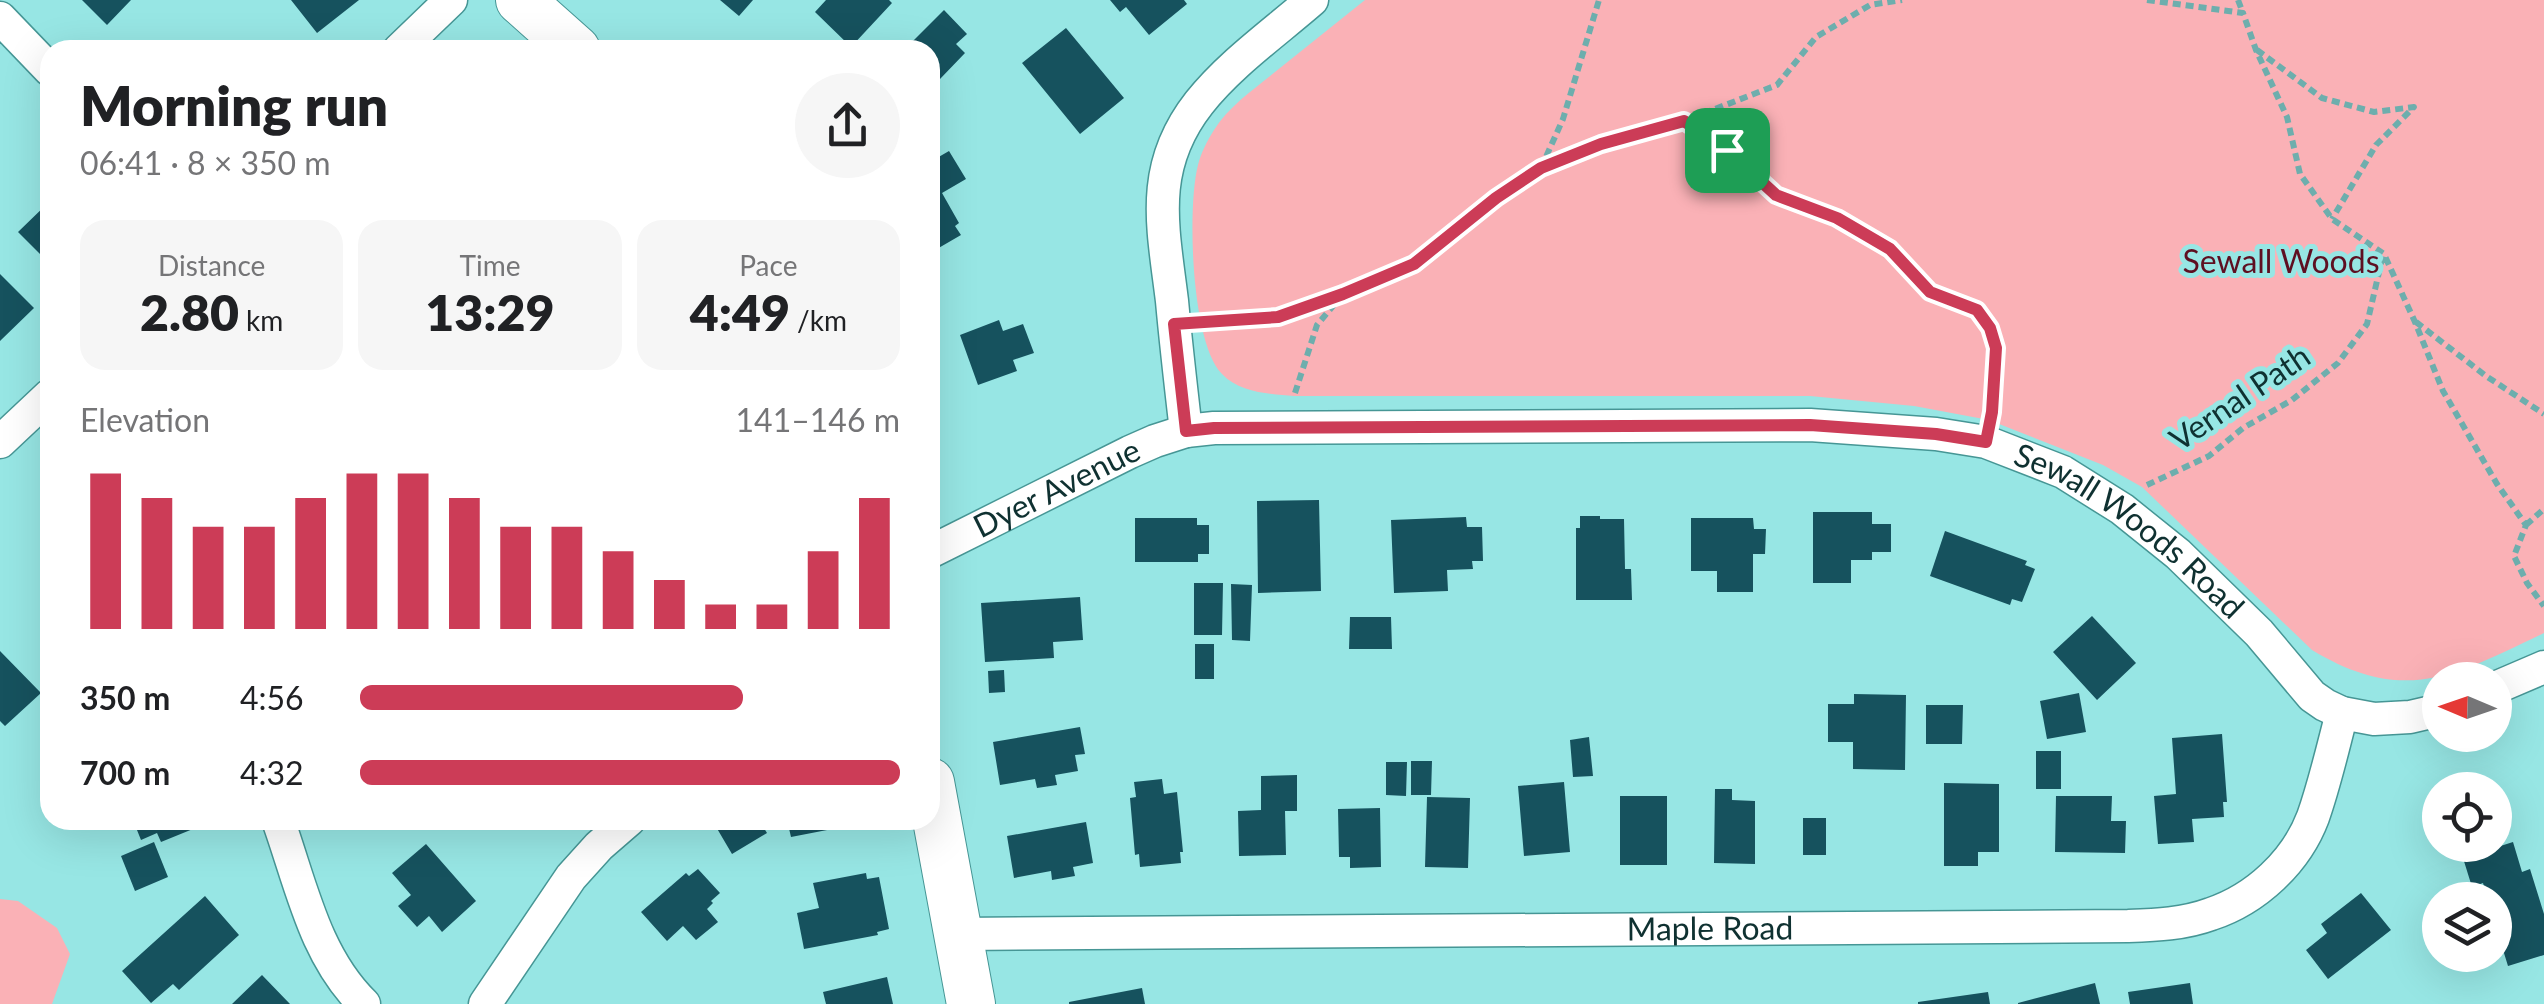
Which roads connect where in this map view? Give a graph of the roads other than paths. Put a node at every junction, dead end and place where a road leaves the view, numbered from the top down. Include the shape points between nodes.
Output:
1 (451, 0) edge
2 (520, 0) edge
3 (1312, 0) edge
4 (0, 18) edge
5 (409, 40) edge
6 (565, 40) edge
7 (40, 60) edge
8 (40, 404) edge
9 (1186, 431) junction
10 (0, 442) edge
11 (940, 547) edge
12 (2544, 667) edge
13 (2512, 681) edge
14 (2342, 713) junction
15 (2422, 715) edge
16 (281, 830) edge
17 (617, 830) edge
18 (939, 830) edge
19 (958, 934) junction
20 (364, 1004) edge
21 (486, 1004) edge
22 (971, 1004) edge

1 - 5 street
2 - 6 main road
3 - 9 street via 1198,104 1166,173 1161,211
4 - 7 street
8 - 10 street
9 - 11 street, Dyer Avenue
9 - 14 street, Sewall Woods Road via 1810,425 1986,442 2063,472 2122,509 2246,620 2312,696
12 - 13 street
14 - 15 street, Sewall Woods Road via 2390,720
14 - 19 street, Maple Road via 2312,819 2288,860 2242,900 2186,921
16 - 20 street via 330,962
17 - 21 street via 571,877
18 - 19 main road
19 - 22 main road

